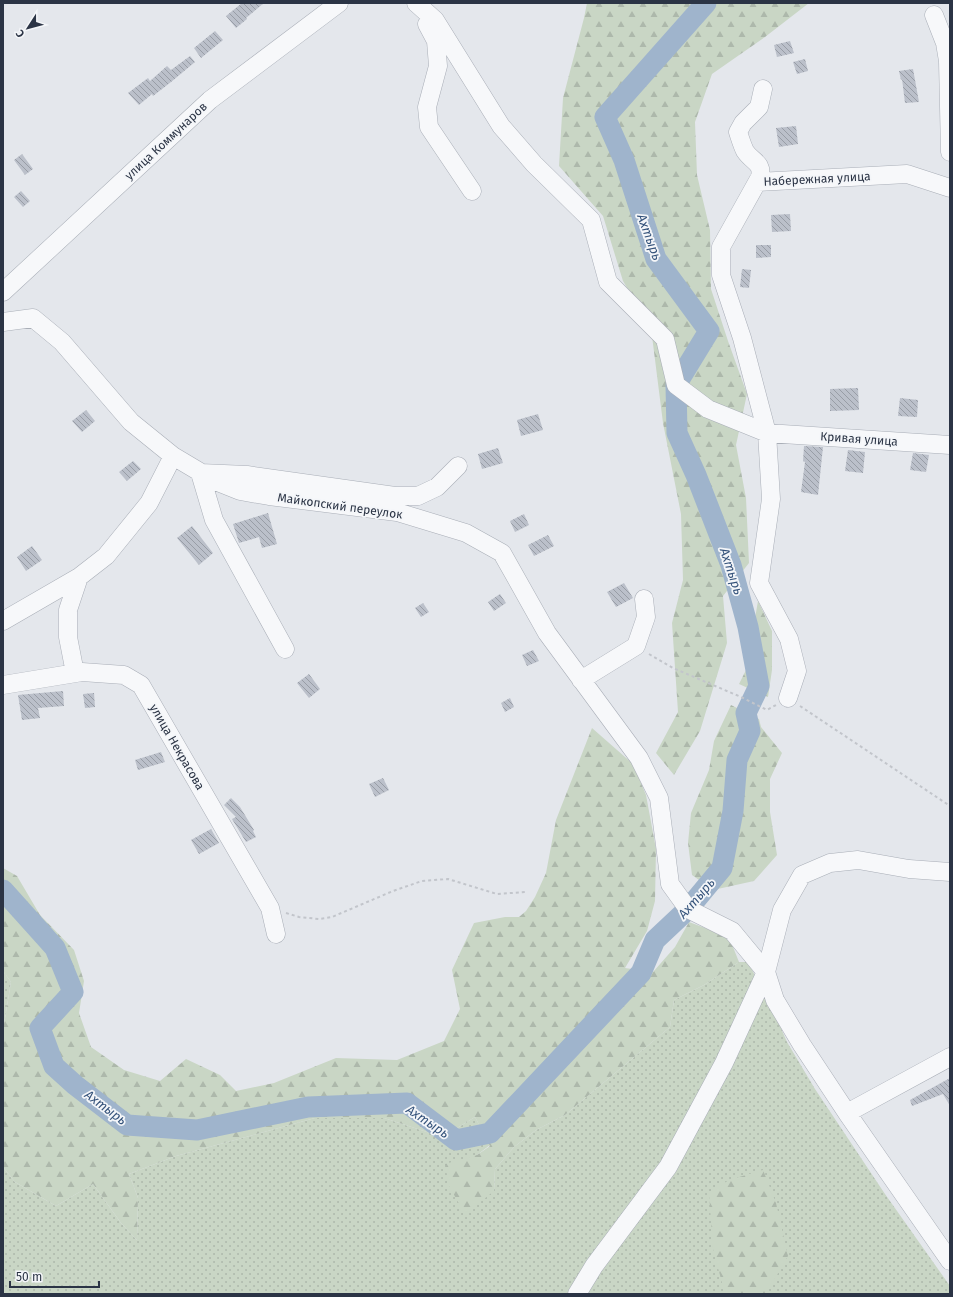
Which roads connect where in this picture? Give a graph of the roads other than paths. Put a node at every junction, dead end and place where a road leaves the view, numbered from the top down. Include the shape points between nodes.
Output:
1 (339, 3) edge
2 (417, 4) edge
3 (934, 15) dead end
4 (763, 89) dead end
5 (950, 152) edge
6 (758, 182) junction
7 (950, 188) edge
8 (472, 191) dead end
9 (3, 292) edge
10 (3, 322) edge
11 (767, 433) junction
12 (950, 444) edge
13 (173, 456) junction
14 (458, 466) dead end
15 (200, 473) junction
16 (79, 577) junction
17 (644, 599) dead end
18 (3, 621) edge
19 (285, 649) dead end
20 (75, 672) junction
21 (581, 680) junction
22 (3, 685) edge
23 (788, 698) road end
24 (950, 872) edge
25 (276, 934) dead end
26 (766, 972) junction
27 (950, 1057) edge
28 (847, 1113) junction
29 (950, 1261) edge
30 (577, 1294) edge

1 - 9 street, улица Коммунаров via 210,100
2 - 8 street via 436,41 438,66 427,106 429,127
2 - 11 street, Кривая улица via 435,20 501,126 534,164 591,220 608,282 665,339 676,385 708,409
3 - 5 street via 945,43 948,61
4 - 6 street via 759,107 738,132 745,150 762,170
6 - 7 street, Набережная улица via 907,174
6 - 11 street, Набережная улица via 721,247 721,275 742,338
10 - 13 street via 33,318 62,342 131,422
11 - 12 street, Кривая улица
11 - 23 street, Набережная улица via 771,499 759,582 789,639 796,664 797,671
13 - 15 street, Майкопский переулок
13 - 16 street via 149,503 106,556
14 - 15 street via 437,487 418,496 395,496 247,475
15 - 19 street via 214,520
15 - 21 street, Майкопский переулок via 240,491 397,512 466,533 502,553 547,633
16 - 18 street
16 - 20 street via 68,610 68,637
17 - 21 street via 646,617 636,646
20 - 22 street, улица Некрасова
20 - 25 street, улица Некрасова via 124,675 141,685 270,908
21 - 26 street, Майкопский переулок via 639,758 659,798 670,884 688,910 732,932
24 - 26 street via 909,869 858,860 830,863 802,875 782,910
26 - 28 street via 775,1000
26 - 30 street via 724,1063 668,1167 594,1266
27 - 28 street
28 - 29 street

